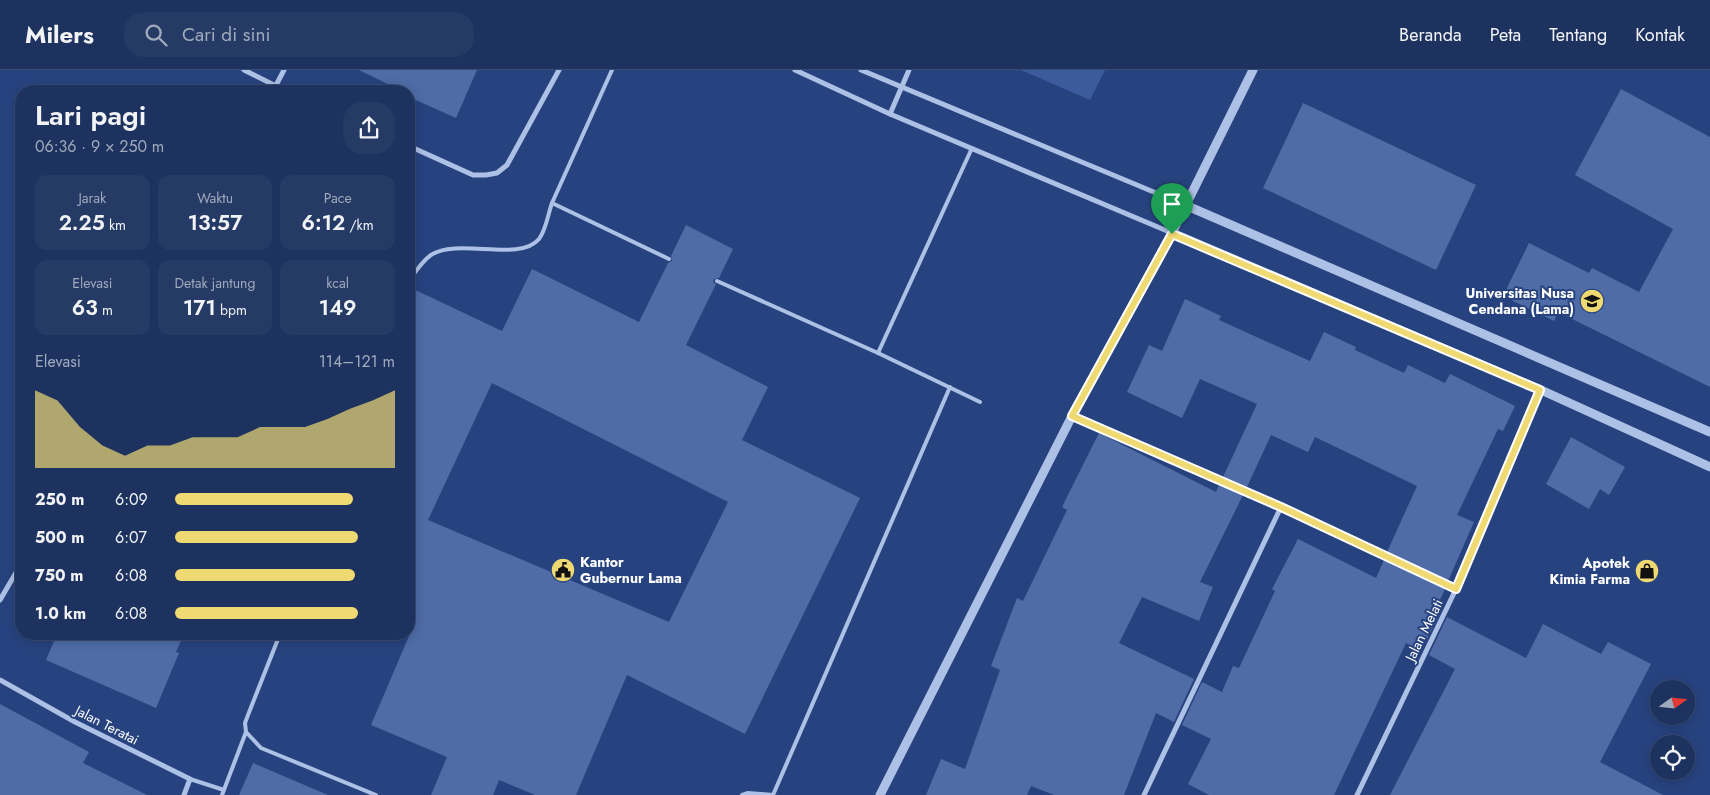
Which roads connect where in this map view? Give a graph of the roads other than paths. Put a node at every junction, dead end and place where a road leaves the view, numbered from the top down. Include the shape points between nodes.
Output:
1 (244, 70) edge
2 (284, 70) edge
3 (559, 70) edge
4 (612, 70) edge
5 (795, 70) edge
6 (861, 70) edge
7 (909, 70) edge
8 (1253, 70) edge
9 (268, 85) edge
10 (276, 85) edge
11 (900, 88) junction
12 (890, 114) junction
13 (972, 148) junction
14 (415, 149) edge
15 (552, 203) junction
16 (1185, 205) junction
17 (1172, 234) junction
18 (669, 259) dead end
19 (415, 271) edge
20 (717, 281) dead end
21 (878, 353) junction
22 (950, 387) junction
23 (1540, 390) junction
24 (980, 402) dead end
25 (1072, 416) junction
26 (1710, 432) edge
27 (1710, 468) edge
28 (1281, 507) junction
29 (15, 574) edge
30 (1456, 589) junction
31 (0, 600) edge
32 (278, 640) edge
33 (0, 680) edge
34 (246, 732) junction
35 (190, 779) junction
36 (223, 793) edge
37 (184, 795) edge
38 (376, 795) edge
39 (742, 795) edge
40 (773, 795) edge
41 (880, 795) edge
42 (1144, 795) edge
43 (1356, 795) edge

1 - 9 street
2 - 10 street
3 - 14 street via 507,165 497,173 473,175
4 - 15 lane
5 - 12 street
6 - 11 street
7 - 11 street
8 - 16 street
11 - 12 street
11 - 16 street
12 - 13 street
13 - 17 street
13 - 21 lane
15 - 18 lane
15 - 19 lane via 540,238 531,246 517,250 451,248 432,254
16 - 17 street
16 - 26 street
17 - 23 street
17 - 25 street
20 - 21 lane
21 - 22 lane
22 - 24 lane
22 - 40 lane
23 - 27 street
23 - 30 street, Jalan Melati
25 - 28 street
25 - 41 street
28 - 30 street
28 - 42 street
29 - 31 street
30 - 43 street, Jalan Melati
32 - 34 lane via 248,714
33 - 35 street, Jalan Teratai via 75,722
34 - 36 lane
34 - 38 lane via 261,748
35 - 36 lane
35 - 37 street
39 - 40 lane

